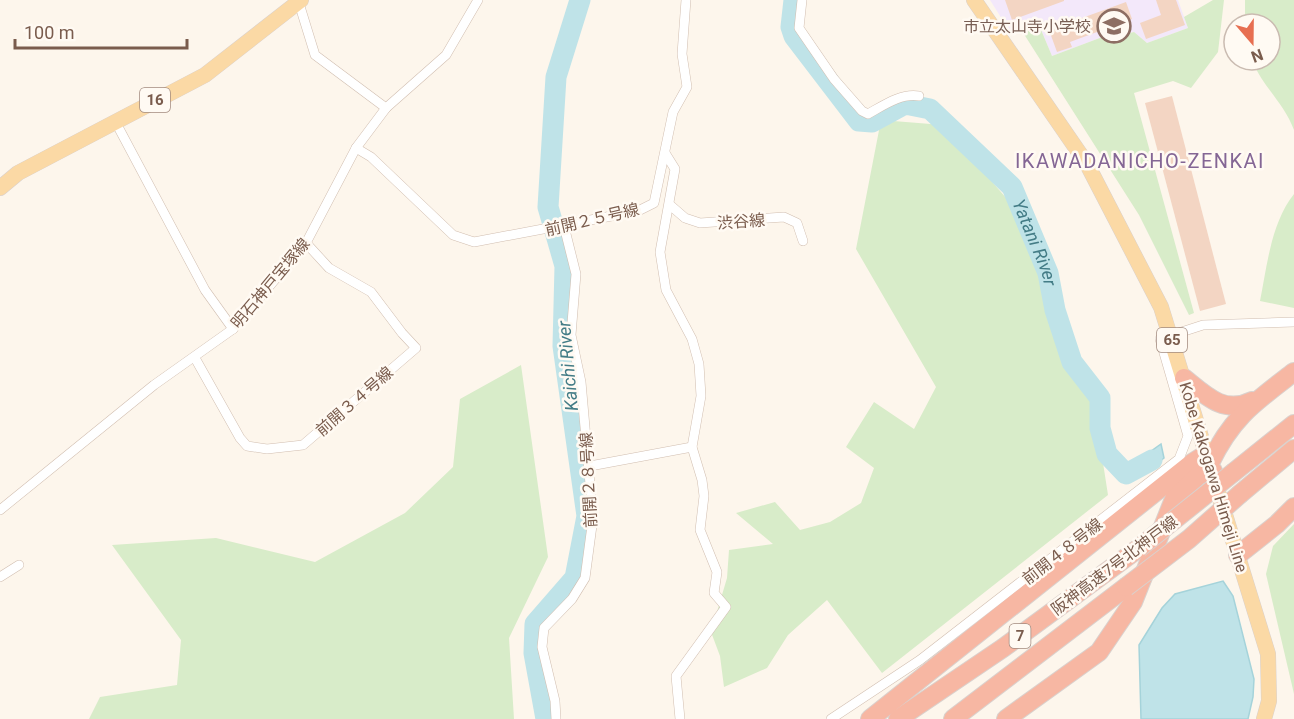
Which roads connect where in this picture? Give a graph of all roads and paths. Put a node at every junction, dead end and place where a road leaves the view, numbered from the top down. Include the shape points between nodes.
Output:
1 (478, 0) edge
2 (686, 0) edge
3 (802, 0) edge
4 (974, 0) edge
5 (299, 1) edge
6 (919, 96) dead end
7 (386, 108) junction
8 (115, 121) junction
9 (356, 148) junction
10 (665, 153) junction
11 (0, 188) edge
12 (670, 205) junction
13 (564, 226) junction
14 (803, 241) dead end
15 (306, 243) junction
16 (1294, 322) edge
17 (233, 329) junction
18 (1170, 336) junction
19 (195, 358) junction
20 (1294, 372) edge
21 (1184, 378) junction
22 (1262, 396) junction
23 (1294, 424) edge
24 (692, 447) junction
25 (1294, 449) edge
26 (1210, 462) junction
27 (1294, 462) edge
28 (590, 466) junction
29 (1240, 497) junction
30 (1294, 507) edge
31 (0, 510) edge
32 (1238, 555) junction
33 (20, 565) dead end
34 (0, 577) edge
35 (556, 719) edge
36 (680, 719) edge
37 (831, 719) edge
38 (870, 719) edge
39 (898, 719) edge
40 (953, 719) edge
41 (1006, 719) edge
42 (1264, 719) edge

1 - 7 street, 明石神戸宝塚線 via 446,55
2 - 10 street, 前開２５号線 via 682,54 687,87 673,112
3 - 6 street via 799,28 862,111 868,114 897,99
4 - 18 main road, Kobe Kakogawa Himeji Line / 65 via 1087,164 1161,307
5 - 7 street via 315,55
5 - 8 main road, 16 via 205,75
7 - 9 street, 明石神戸宝塚線
8 - 11 main road, 16 via 18,173
8 - 17 street via 206,290
9 - 13 street, 前開２５号線 via 453,235 474,242
9 - 15 street, 明石神戸宝塚線
10 - 12 street via 675,169
10 - 13 street, 前開２５号線 via 654,203 638,211
12 - 14 street, 渋谷線 via 685,218 700,223 784,218 797,223
12 - 24 street via 660,252 666,290 692,339 699,364 701,396
13 - 28 street, 前開２８号線 via 576,274 571,334 581,382
15 - 17 street, 明石神戸宝塚線
15 - 19 street, 前開３４号線 via 329,268 371,292 416,348 303,445 267,449 247,446 240,438
16 - 18 street via 1203,325
17 - 19 street, 明石神戸宝塚線
18 - 21 main road, Kobe Kakogawa Himeji Line / 65
18 - 37 street, 前開４８号線 via 1160,339 1188,436 1179,459 920,660
19 - 31 street, 明石神戸宝塚線 via 154,385
20 - 22 highway
21 - 22 highway via 1215,404 1240,407
21 - 26 main road, Kobe Kakogawa Himeji Line / 65
22 - 26 highway via 1222,436
23 - 39 highway, 阪神高速7号北神戸線 / 7, bridge via 1139,548
24 - 28 street
24 - 36 street via 704,496 700,530 717,572 714,593 726,607 676,676
25 - 29 highway, 阪神高速7号北神戸線 / 7
26 - 32 main road, Kobe Kakogawa Himeji Line / 65
26 - 38 highway via 1192,463
26 - 41 highway via 1174,499 1133,602 1099,652
27 - 29 highway
28 - 35 street, 前開２８号線 via 593,518 585,578 572,599 544,628 542,647
29 - 40 highway, 阪神高速7号北神戸線 / 7, bridge
30 - 32 highway
32 - 42 main road, Kobe Kakogawa Himeji Line / 65 via 1268,654 1269,701
33 - 34 street

